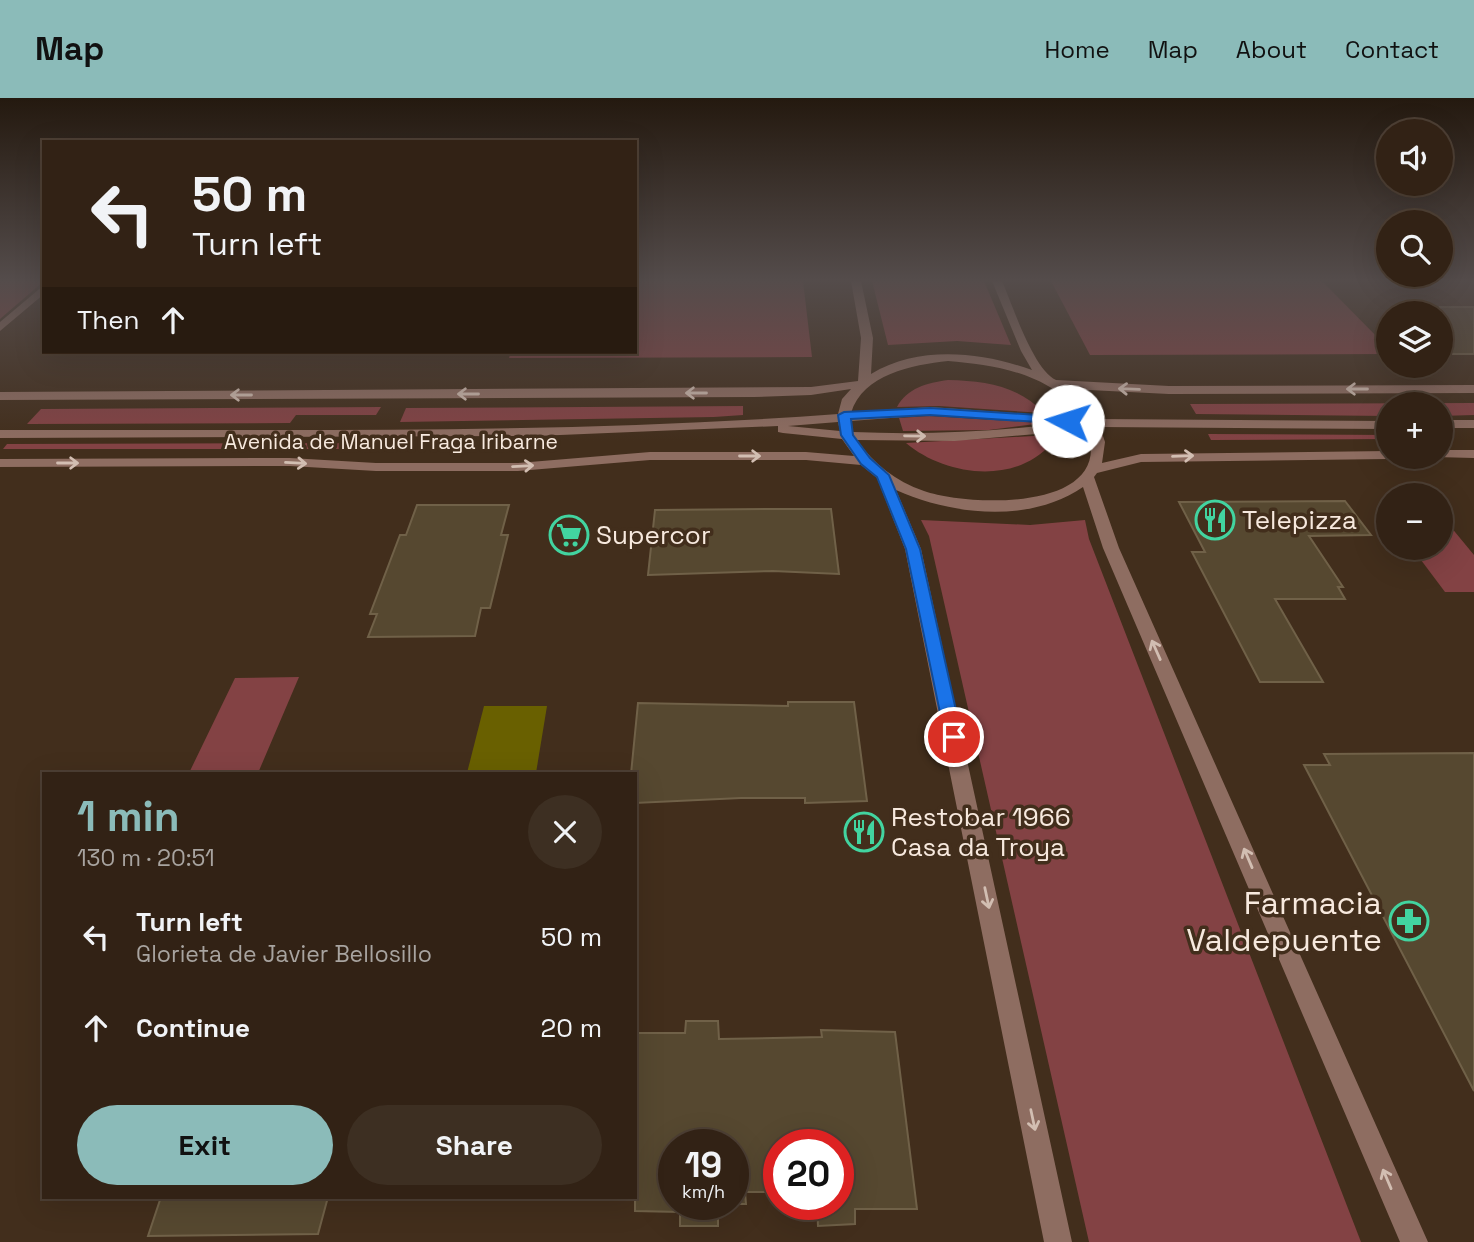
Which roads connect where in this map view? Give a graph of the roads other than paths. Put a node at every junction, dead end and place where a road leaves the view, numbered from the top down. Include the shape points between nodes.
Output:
1 (866, 334) edge
2 (1020, 334) edge
3 (1048, 381) junction
4 (863, 382) junction
5 (1474, 389) edge
6 (0, 396) edge
7 (844, 415) junction
8 (1094, 423) junction
9 (755, 424) junction
10 (1474, 424) edge
11 (1376, 425) edge
12 (1453, 425) edge
13 (0, 434) edge
14 (847, 435) junction
15 (1453, 454) edge
16 (1474, 454) edge
17 (1376, 455) edge
18 (865, 461) junction
19 (0, 463) edge
20 (1089, 473) junction
21 (883, 475) junction
22 (1058, 1242) edge
23 (1414, 1242) edge

1 - 4 street
2 - 3 street
3 - 4 street, Avenida de Manuel Fraga Iribarne via 1003,364 948,357 898,365
5 -> 3 street via 1169,390
3 - 8 street via 1078,402
4 -> 6 street, Avenida de Manuel Fraga Iribarne via 811,391 754,393
4 - 7 street
7 - 8 street, Avenida de Manuel Fraga Iribarne via 950,412
7 - 9 street, Avenida de Manuel Fraga Iribarne
7 - 14 street
8 - 11 street
14 -> 8 street, Avenida de Manuel Fraga Iribarne via 968,436
8 - 20 street via 1100,448
9 - 13 street, Avenida de Manuel Fraga Iribarne via 536,432
9 - 14 street, Avenida de Manuel Fraga Iribarne
10 - 12 street
14 - 18 street
15 - 16 street
20 -> 17 street via 1141,458
19 -> 18 street, Avenida de Manuel Fraga Iribarne via 518,467 677,456
18 - 21 street
20 - 21 street via 1052,498 991,507 942,500
23 -> 20 street via 1111,548
21 -> 22 street via 913,549

